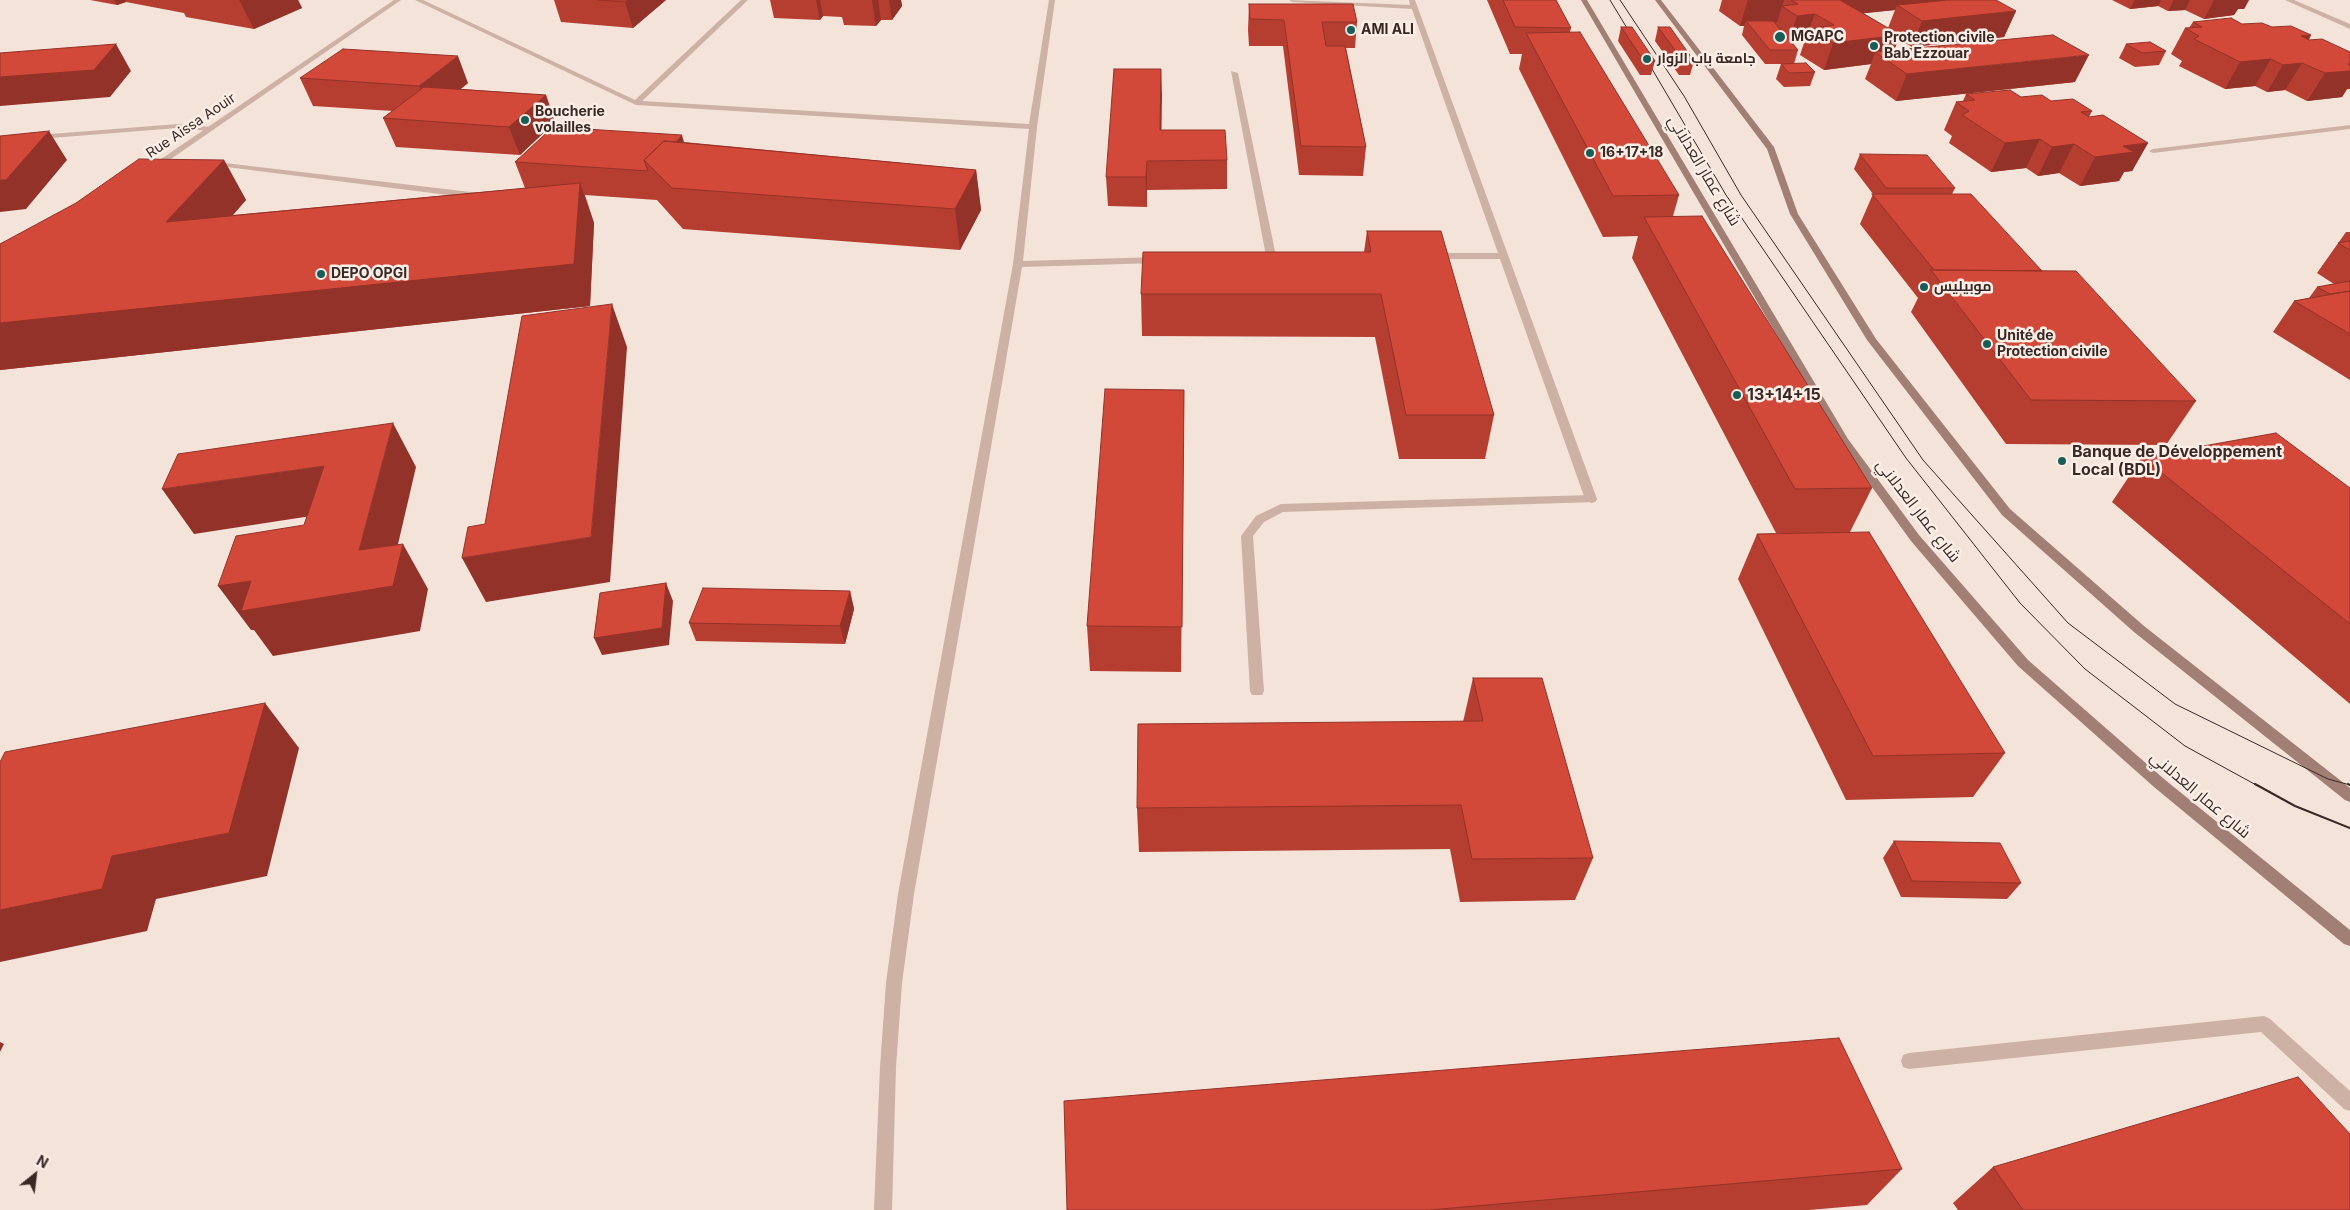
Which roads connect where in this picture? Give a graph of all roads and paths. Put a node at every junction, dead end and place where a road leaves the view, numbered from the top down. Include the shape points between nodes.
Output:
1 (398, 0) edge
2 (418, 0) edge
3 (745, 0) edge
4 (1052, 0) edge
5 (1292, 0) edge
6 (1584, 0) edge
7 (1658, 0) edge
8 (2288, 0) edge
9 (1414, 4) edge
10 (2350, 27) edge
11 (1234, 73) dead end
12 (636, 103) junction
13 (1033, 127) junction
14 (2350, 127) edge
15 (210, 129) junction
16 (0, 140) edge
17 (2153, 151) dead end
18 (166, 159) junction
19 (184, 160) edge
20 (201, 162) edge
21 (143, 175) edge
22 (482, 196) edge
23 (1271, 256) edge
24 (1417, 256) edge
25 (1504, 256) junction
26 (1164, 260) edge
27 (1018, 264) junction
28 (1257, 691) dead end
29 (2350, 796) edge
30 (2350, 939) edge
31 (1910, 1061) dead end
32 (2350, 1103) edge
33 (883, 1210) edge

1 - 15 street, Rue Aissa Aouir
2 - 12 street
3 - 12 street
4 - 13 street
5 - 9 street
6 - 30 main road, شارع عمار العدلاني via 1843,440 1916,538 2023,663 2159,783
7 - 29 main road via 1771,149 1794,214 1872,340 2006,512 2139,629
8 - 10 street
9 - 25 street
11 - 23 street
12 - 13 street
13 - 27 street
14 - 17 street
15 - 16 street via 170,127
15 - 18 street, Rue Aissa Aouir
18 - 19 street
18 - 21 street, Rue Aissa Aouir
20 - 22 street
24 - 25 street
25 - 28 street via 1591,499 1281,508 1260,519 1247,536
26 - 27 street
27 - 33 street via 906,894 895,974 888,1067
31 - 32 street via 2264,1024

